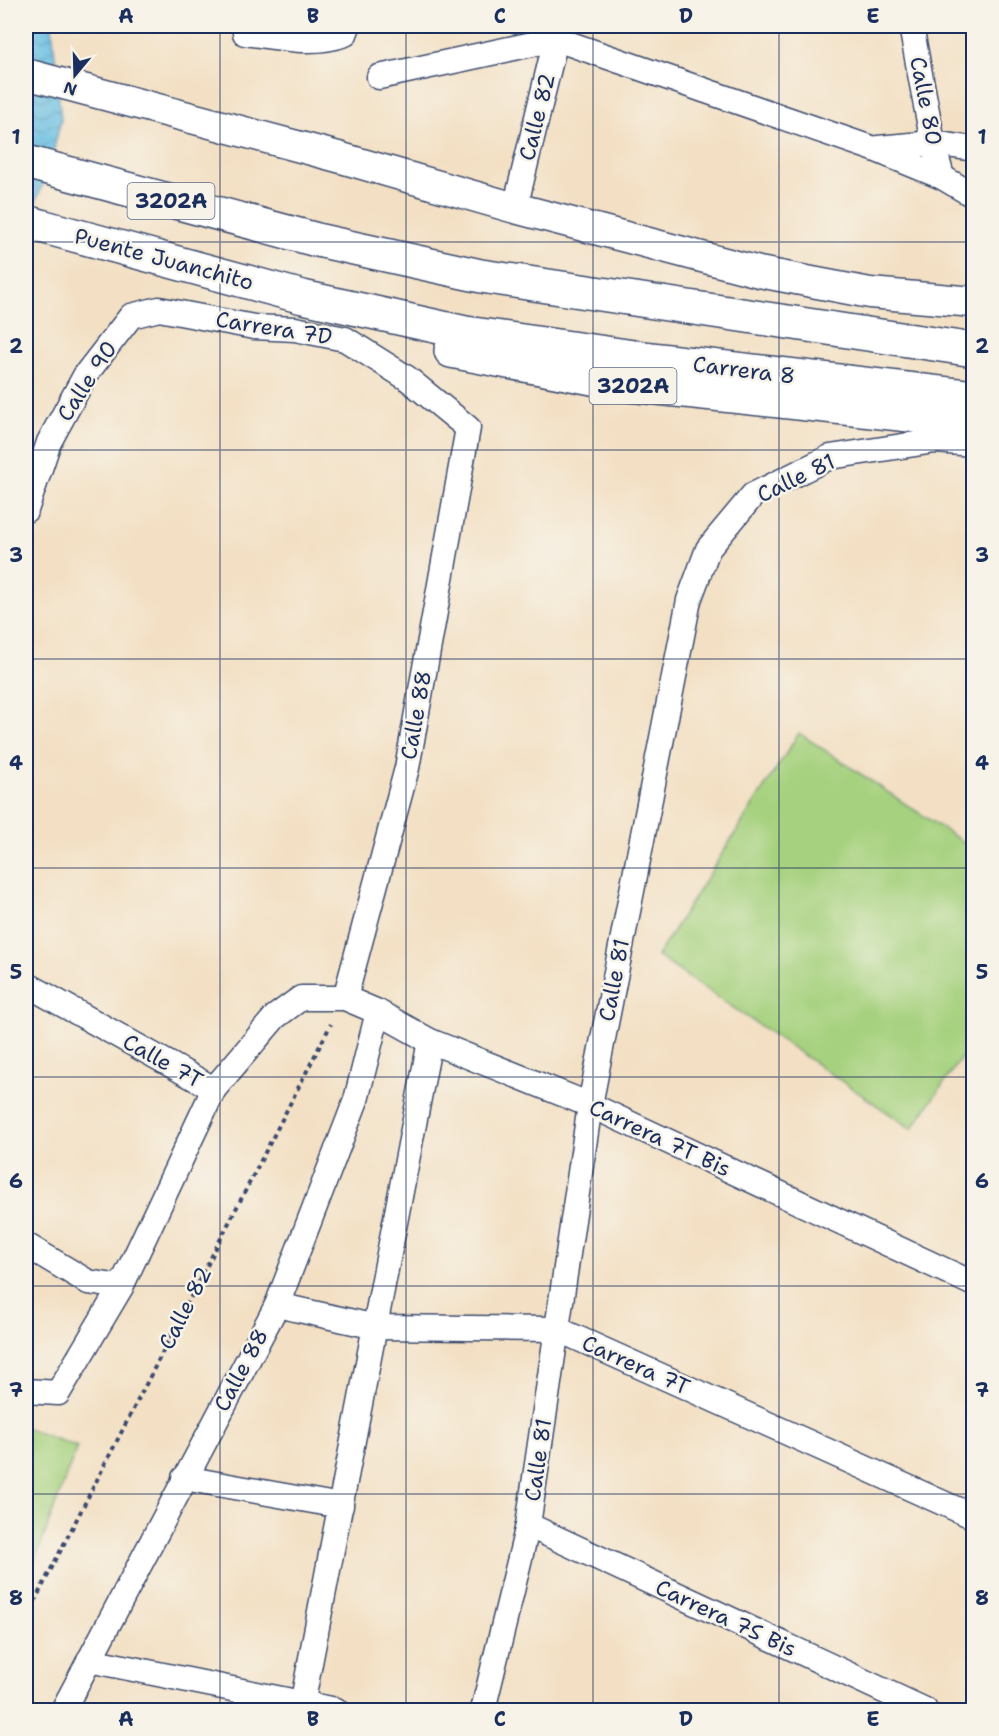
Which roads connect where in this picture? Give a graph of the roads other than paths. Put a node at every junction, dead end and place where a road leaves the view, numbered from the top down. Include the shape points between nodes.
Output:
1 (348, 26) edge
2 (911, 26) edge
3 (556, 32) edge
4 (245, 33) dead end
5 (26, 74) edge
6 (379, 77) dead end
7 (933, 143) junction
8 (874, 149) junction
9 (974, 149) edge
10 (26, 162) edge
11 (942, 177) junction
12 (974, 196) edge
13 (515, 208) junction
14 (26, 222) edge
15 (303, 297) junction
16 (974, 302) edge
17 (159, 309) joint
18 (974, 350) edge
19 (974, 397) edge
20 (974, 422) edge
21 (468, 428) joint
22 (974, 444) edge
23 (26, 510) edge
24 (26, 984) edge
25 (345, 998) junction
26 (378, 1012) junction
27 (430, 1041) junction
28 (214, 1089) junction
29 (590, 1105) junction
30 (26, 1245) edge
31 (974, 1284) edge
32 (121, 1287) junction
33 (277, 1305) junction
34 (376, 1327) junction
35 (557, 1329) junction
36 (26, 1391) edge
37 (184, 1478) junction
38 (340, 1506) junction
39 (974, 1517) edge
40 (528, 1525) junction
41 (89, 1660) junction
42 (301, 1707) edge
43 (63, 1710) edge
44 (336, 1710) edge
45 (483, 1710) edge
46 (925, 1710) edge

1 - 4 street via 345,34 332,39
2 - 7 street, Calle 80
3 - 6 street
3 - 8 street
3 - 13 street, Calle 82
5 - 13 street
7 - 8 street
7 - 9 street
7 - 11 street, Calle 80
8 - 11 street
10 - 18 main road, 3202A via 317,240 481,276
11 - 12 street
13 - 16 street via 759,272 870,293
14 - 15 main road, Puente Juanchito / 3202A
15 - 19 main road, Carrera 8 / 3202A via 466,333
15 - 20 main road, 3202A via 460,354 561,373 629,385
17 - 21 street, Carrera 7D via 345,339 407,378
17 - 23 street, Calle 90 via 131,316 86,374 49,442
21 - 25 street, Calle 88 via 407,768
22 - 29 street, Calle 81 via 935,441 830,457 753,495 708,549 688,600
24 - 28 street, Calle 7T
25 - 26 street, Carrera 7T Bis
25 - 28 street, Calle 7T via 301,998 275,1017
26 - 27 street, Carrera 7T Bis
26 - 33 street, Calle 88 via 356,1100
27 - 29 street, Carrera 7T Bis
27 - 34 street
28 - 32 street
29 - 31 street, Carrera 7T Bis
29 - 35 street, Calle 81
30 - 32 street via 88,1282
32 - 36 street via 58,1393
33 - 34 street, Carrera 7T
33 - 37 street, Calle 88
34 - 35 street, Carrera 7T
34 - 38 street
35 - 39 street, Carrera 7T
35 - 40 street, Calle 81
37 - 38 street
37 - 41 street, Calle 88
38 - 42 street
40 - 45 street, Calle 81
40 - 46 street, Carrera 7S Bis
41 - 42 street
41 - 43 street, Calle 88
42 - 44 street

